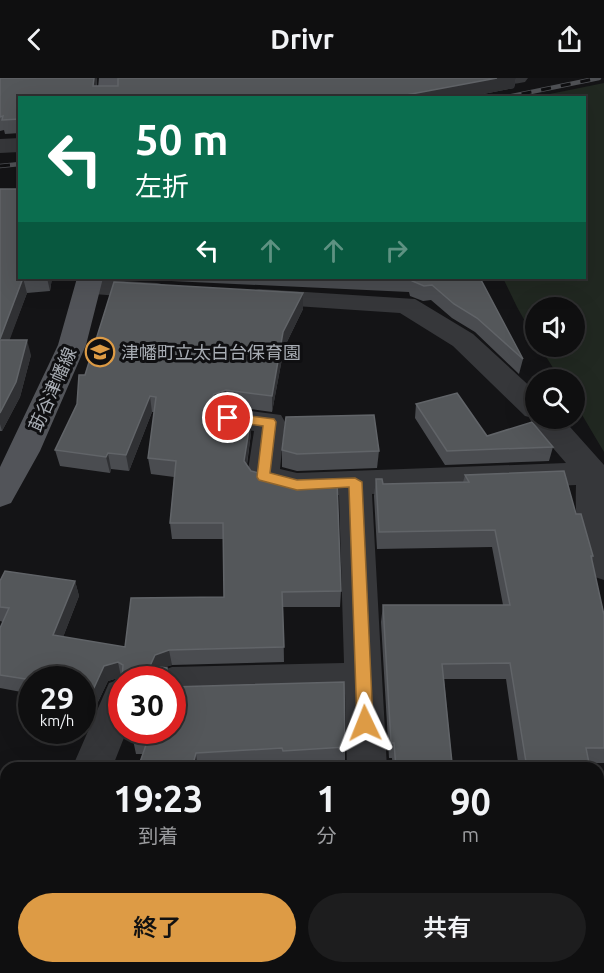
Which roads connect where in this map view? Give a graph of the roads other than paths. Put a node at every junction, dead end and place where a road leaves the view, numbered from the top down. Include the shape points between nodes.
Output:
1 (109, 78) edge
2 (492, 78) edge
3 (518, 78) edge
4 (107, 96) edge
5 (18, 145) edge
6 (0, 146) edge
7 (395, 279) edge
8 (90, 282) edge
9 (183, 293) edge
10 (230, 295) edge
11 (406, 305) junction
12 (525, 399) edge
13 (228, 418) edge
14 (554, 429) edge
15 (593, 473) junction
16 (355, 482) junction
17 (0, 495) edge
18 (604, 567) edge
19 (364, 678) junction
20 (186, 682) edge
21 (108, 729) edge
22 (94, 762) edge
23 (367, 762) edge

1 - 4 main road
2 - 3 street
5 - 6 street
7 - 11 street
8 - 9 street
8 - 17 main road, 莇谷津幡線 via 72,345 25,451
10 - 11 street
11 - 12 street via 463,340
13 - 16 street via 270,422 263,477 297,485
14 - 15 street
15 - 16 street
15 - 18 street via 591,514
16 - 19 street
19 - 20 street
19 - 23 street
21 - 22 street

